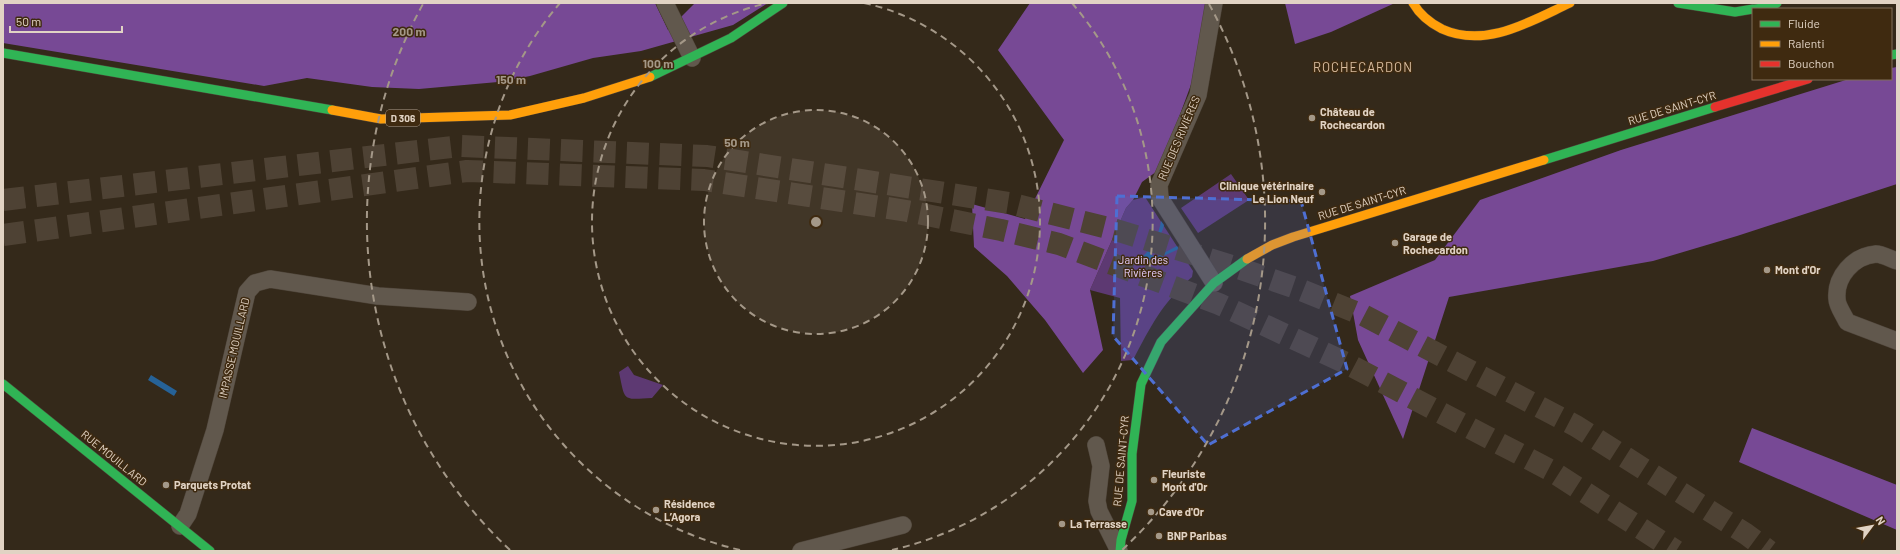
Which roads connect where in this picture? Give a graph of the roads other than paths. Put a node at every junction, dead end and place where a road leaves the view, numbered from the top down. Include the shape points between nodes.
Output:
1 (665, 3) edge
2 (783, 3) edge
3 (1214, 3) edge
4 (1413, 3) edge
5 (1570, 3) edge
6 (1678, 3) edge
7 (1777, 3) edge
8 (1762, 8) edge
9 (1752, 9) edge
10 (3, 53) edge
11 (692, 58) junction
12 (1805, 80) edge
13 (1897, 261) edge
14 (1214, 283) junction
15 (468, 302) dead end
16 (1897, 341) edge
17 (3, 384) edge
18 (1096, 445) dead end
19 (903, 525) dead end
20 (180, 526) junction
21 (210, 551) edge
22 (801, 551) edge
23 (1120, 551) edge

1 - 11 street
2 - 11 main road, D 306 via 731,38
3 - 14 street, RUE DES RIVIÈRES via 1198,95 1159,185 1160,198
4 - 5 main road via 1421,16 1446,32 1469,38 1499,34
6 - 9 main road via 1735,12
7 - 8 main road
10 - 11 main road, D 306 via 381,119 510,115 584,98 641,81
12 - 14 main road, RUE DE SAINT-CYR via 1293,237 1272,245 1242,262
13 - 16 street via 1877,254 1857,260 1842,274 1837,287 1836,301 1847,322
14 - 23 main road, RUE DE SAINT-CYR via 1161,342 1141,384 1132,454 1132,501
15 - 20 street, IMPASSE MOUILLARD via 378,296 270,279 255,283 247,292 216,430 188,514
17 - 20 main road, RUE MOUILLARD
18 - 23 street via 1101,466 1097,501
19 - 22 street
20 - 21 main road, RUE MOUILLARD

